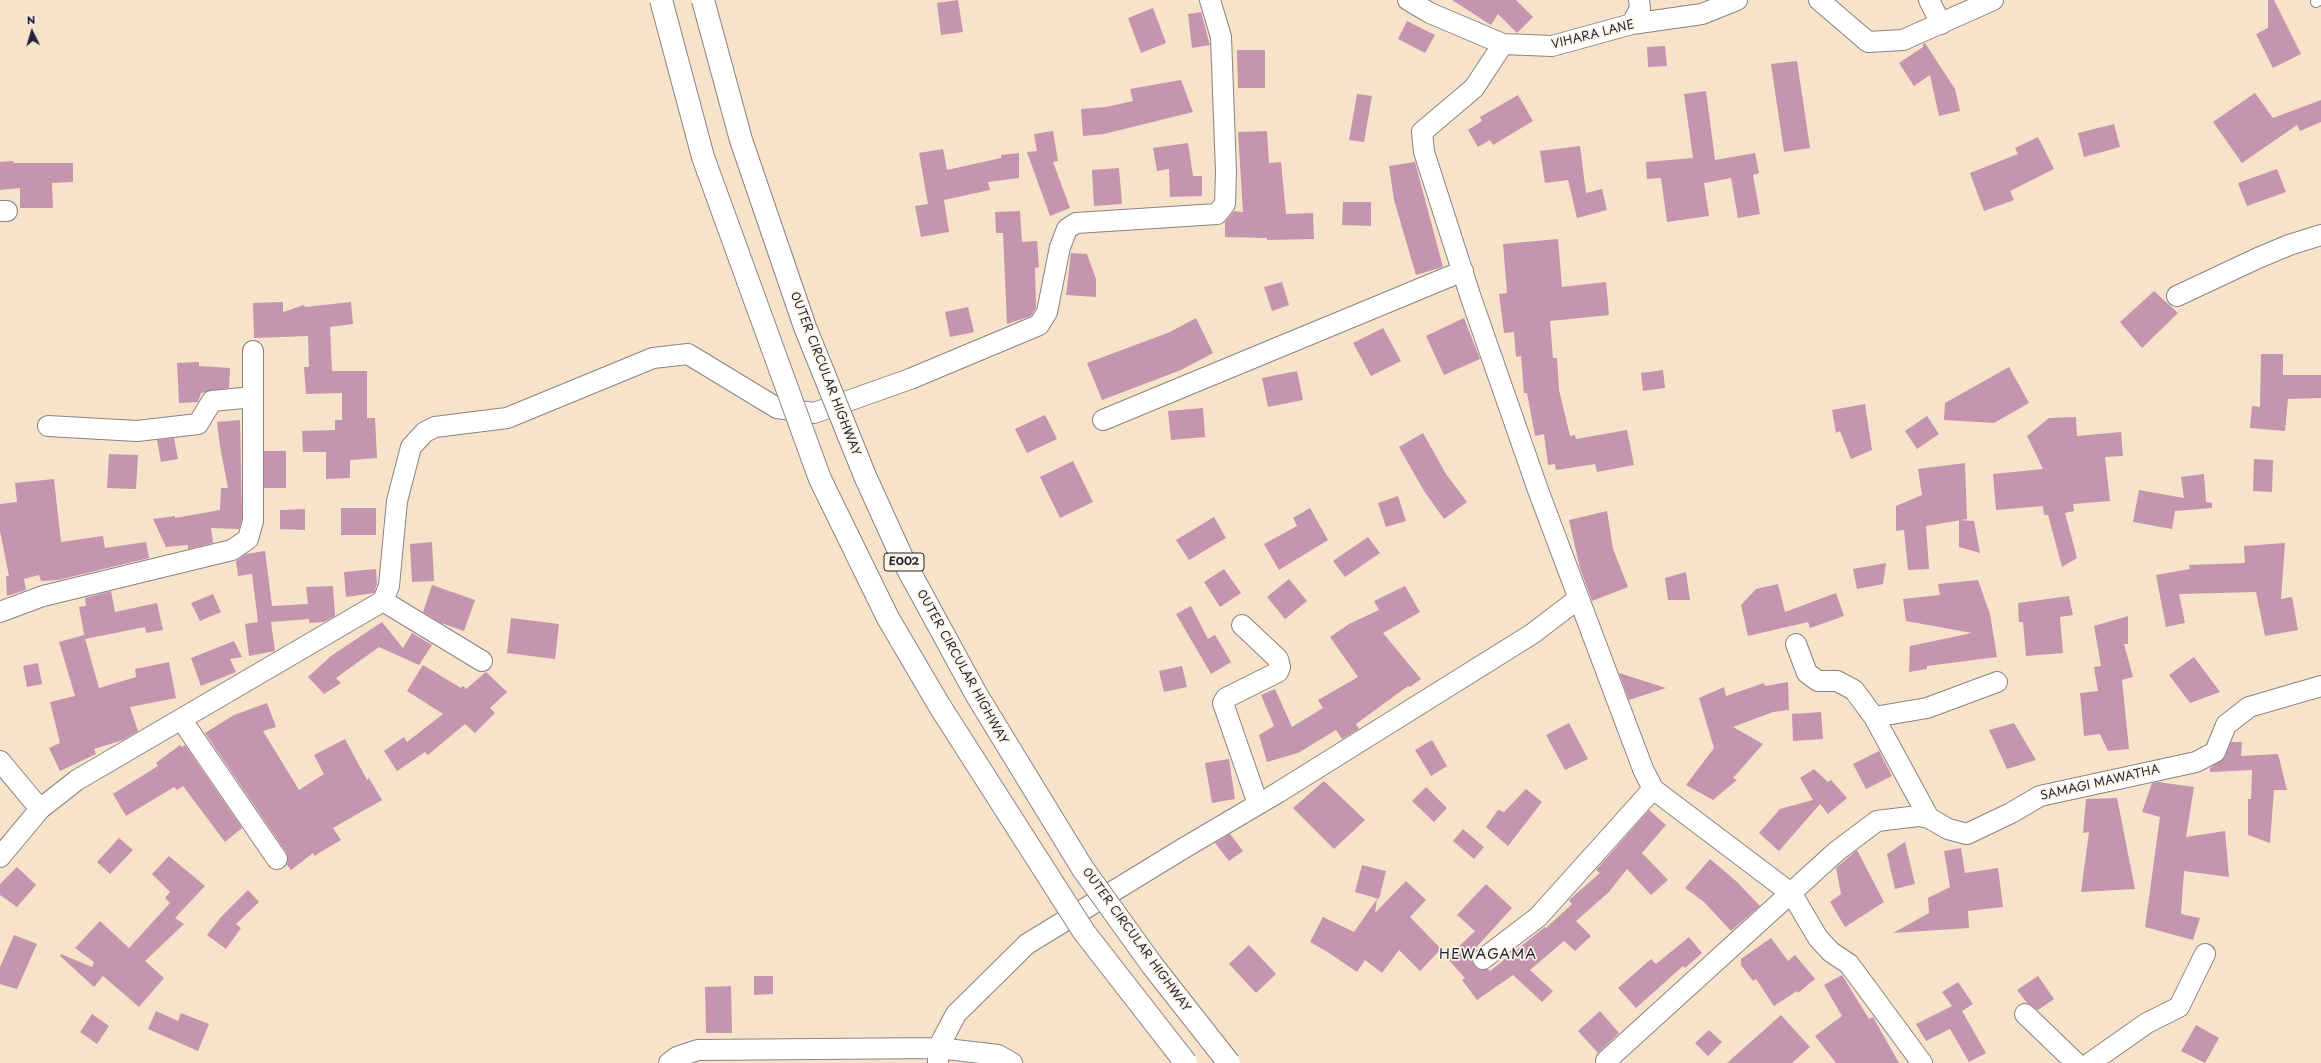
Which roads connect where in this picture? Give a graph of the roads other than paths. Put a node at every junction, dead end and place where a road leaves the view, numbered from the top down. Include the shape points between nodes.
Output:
1 (661, 0) edge
2 (703, 0) edge
3 (1210, 0) edge
4 (1408, 0) edge
5 (1639, 0) edge
6 (1737, 0) edge
7 (1820, 0) edge
8 (1930, 0) edge
9 (1993, 0) edge
10 (1632, 24) junction
11 (1942, 24) junction
12 (1502, 44) junction
13 (2321, 235) edge
14 (1463, 271) junction
15 (2177, 296) dead end
16 (253, 351) dead end
17 (253, 397) junction
18 (1103, 420) dead end
19 (48, 426) dead end
20 (1578, 599) junction
21 (382, 601) junction
22 (0, 612) edge
23 (1242, 625) dead end
24 (1796, 644) dead end
25 (482, 662) dead end
26 (1997, 682) dead end
27 (2321, 686) edge
28 (1874, 717) junction
29 (181, 719) junction
30 (0, 761) edge
31 (1653, 790) junction
32 (1258, 804) junction
33 (40, 809) junction
34 (1929, 818) junction
35 (0, 857) edge
36 (277, 858) dead end
37 (1792, 894) junction
38 (2205, 954) dead end
39 (1483, 959) dead end
40 (2025, 1014) dead end
41 (938, 1056) edge
42 (1606, 1061) dead end
43 (669, 1063) edge
44 (1012, 1063) edge
45 (1186, 1063) edge
46 (1229, 1063) edge
47 (1922, 1063) edge
48 (2076, 1063) edge
49 (2090, 1063) edge

1 - 45 highway, E002, bridge via 703,157 820,479 885,611 939,705 1084,932
2 - 46 highway, OUTER CIRCULAR HIGHWAY / E002, bridge via 741,140 805,327 864,476 904,562 976,694 1083,869 1152,966
3 - 21 street via 1221,37 1226,172 1225,204 1217,214 1076,223 1067,229 1060,247 1047,312 1039,325 910,379 814,413 777,408 688,354 653,358 507,418 435,427 425,432 411,447 397,501 389,586
4 - 12 street, VIHARA LANE via 1430,13
5 - 10 street via 1640,8
6 - 10 street, VIHARA LANE via 1702,14
7 - 11 street via 1868,42 1903,40
8 - 11 street
9 - 11 street
10 - 12 street, VIHARA LANE via 1552,46
12 - 14 street via 1474,88 1422,132 1424,152
13 - 15 street via 2258,258
14 - 18 street
14 - 20 street
16 - 17 street
17 - 19 street via 212,401 198,424 137,431
17 - 22 street via 253,521 248,539 232,550 43,596
20 - 31 street
20 - 32 street via 1532,634
21 - 25 street
21 - 29 street
23 - 32 street via 1278,659 1280,667 1278,672 1226,698 1223,704
24 - 28 street via 1807,673 1818,681 1837,681 1854,690
26 - 28 street via 1927,708
27 - 34 street, SAMAGI MAWATHA via 2249,708 2226,725 2215,752 2196,762 2040,796 1968,834 1948,829
28 - 34 street
29 - 33 street via 77,780
29 - 36 street
30 - 33 street
31 - 37 street
31 - 39 street via 1538,917
32 - 41 street via 1027,944 956,1014
33 - 35 street
34 - 37 street, SAMAGI MAWATHA via 1918,816 1877,821 1837,852
37 - 42 street, SAMAGI MAWATHA
37 - 47 street via 1818,938 1831,952 1849,964
38 - 49 street via 2179,1007 2147,1023
40 - 48 street
41 - 43 street via 698,1050 677,1056
41 - 44 street via 998,1055

